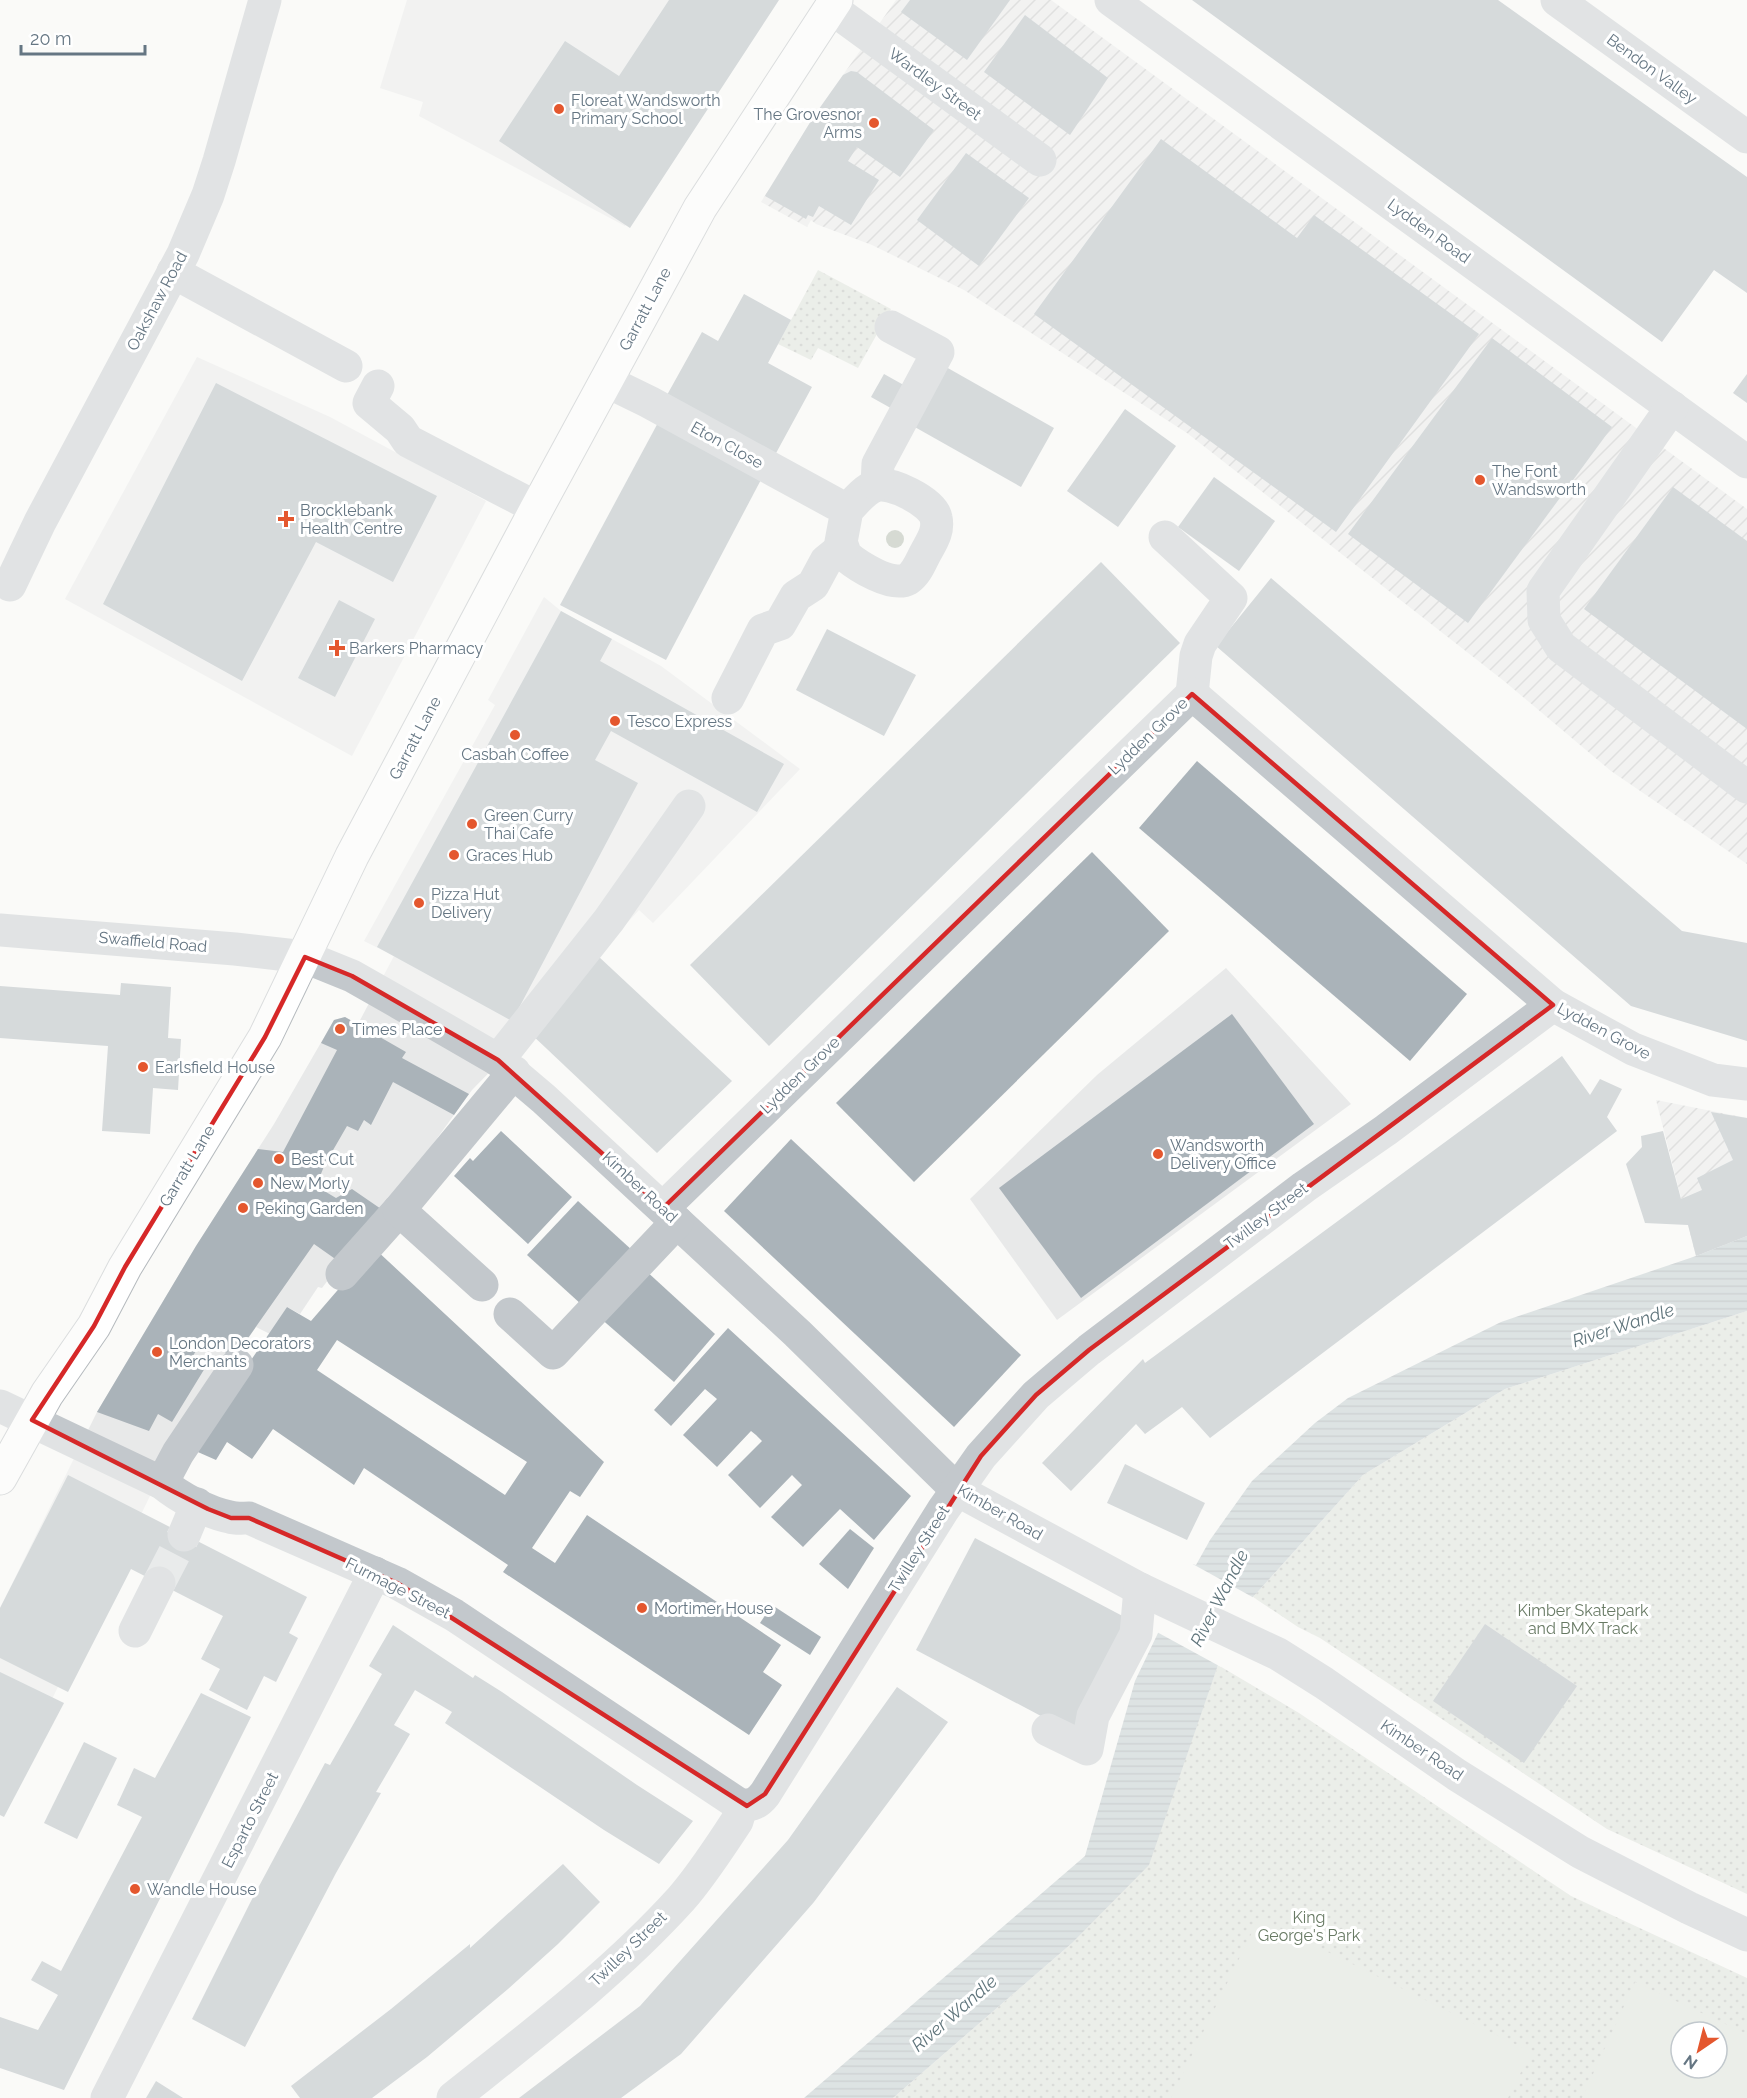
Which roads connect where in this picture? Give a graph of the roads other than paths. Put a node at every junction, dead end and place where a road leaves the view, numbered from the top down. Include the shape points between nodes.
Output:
1 (265, 0) edge
2 (1111, 0) edge
3 (1557, 0) edge
4 (833, 4) edge
5 (1747, 137) edge
6 (1040, 160) dead end
7 (173, 272) junction
8 (891, 327) dead end
9 (345, 366) dead end
10 (606, 381) junction
11 (378, 386) dead end
12 (1672, 407) junction
13 (1747, 462) edge
14 (877, 485) junction
15 (537, 508) junction
16 (847, 510) junction
17 (1165, 537) dead end
18 (842, 548) junction
19 (10, 585) dead end
20 (1192, 694) junction
21 (728, 698) dead end
22 (1747, 787) edge
23 (689, 806) dead end
24 (0, 930) edge
25 (305, 957) junction
26 (1553, 1005) junction
27 (506, 1066) junction
28 (1747, 1084) edge
29 (399, 1210) junction
30 (670, 1215) junction
31 (342, 1274) dead end
32 (482, 1285) dead end
33 (510, 1314) dead end
34 (237, 1365) dead end
35 (0, 1406) edge
36 (32, 1420) junction
37 (0, 1478) edge
38 (162, 1483) junction
39 (957, 1490) junction
40 (197, 1504) junction
41 (184, 1534) tunnel mouth
42 (375, 1573) junction
43 (159, 1583) tunnel mouth
44 (1151, 1594) junction
45 (135, 1631) dead end
46 (1048, 1730) dead end
47 (740, 1805) junction
48 (1747, 1935) edge
49 (107, 2098) edge
50 (453, 2098) edge

1 - 7 street, Oakshaw Road via 208,195
2 - 12 street, Lydden Road
3 - 5 street, Bendon Valley
4 - 6 street, Wardley Street
4 - 10 main road, Garratt Lane via 700,208
7 - 9 street
7 - 19 street, Oakshaw Road
8 - 14 street via 938,352 878,464
10 - 15 main road, Garratt Lane
10 - 16 street, Eton Close
11 - 15 street via 369,403 400,429 408,441
12 - 13 street, Lydden Road
12 - 22 street via 1543,591 1544,620 1561,647
14 - 16 street
14 - 18 street via 893,486 929,505 937,518 936,534 915,573 901,581 884,579 852,561
15 - 25 main road, Garratt Lane via 352,856
16 - 18 street
17 - 20 street via 1231,598 1200,644
18 - 21 street via 826,561 813,585 796,597 780,624 763,630
20 - 26 street, Lydden Grove
20 - 30 street, Lydden Grove
23 - 27 street
24 - 25 street, Swaffield Road
25 - 27 street, Kimber Road via 352,976
25 - 36 main road, Garratt Lane via 265,1037 125,1267 94,1326
26 - 28 street, Lydden Grove via 1633,1049 1713,1080
26 - 39 street, Twilley Street via 1089,1350 1036,1395 981,1456
27 - 29 street
27 - 30 street, Kimber Road
29 - 31 street
29 - 32 street
30 - 33 street, Lydden Grove via 553,1353
30 - 39 street, Kimber Road
34 - 38 street
35 - 36 street, Furmage Street
36 - 37 main road, Garratt Lane
36 - 38 street, Furmage Street
38 - 40 street, Furmage Street
39 - 44 street, Kimber Road
39 - 47 street, Twilley Street via 765,1794 760,1801
40 - 41 street
40 - 42 street, Furmage Street via 231,1518 249,1518
42 - 47 street, Furmage Street via 454,1615
42 - 49 street, Esparto Street
43 - 45 street
44 - 46 street via 1136,1634 1093,1716 1087,1749
44 - 48 street, Kimber Road via 1278,1654 1457,1775 1580,1852
47 - 50 street, Twilley Street via 737,1821 696,1880 624,1957

